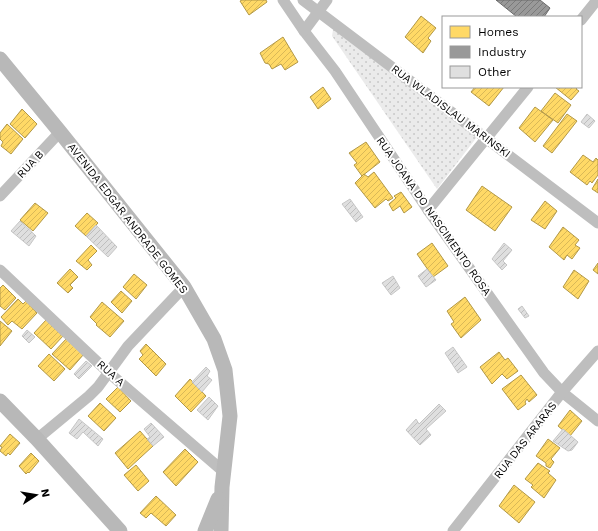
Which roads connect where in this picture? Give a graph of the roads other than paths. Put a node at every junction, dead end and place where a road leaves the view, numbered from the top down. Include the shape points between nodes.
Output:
1 (283, 0) edge
2 (303, 0) edge
3 (327, 0) edge
4 (597, 0) edge
5 (318, 11) junction
6 (582, 19) edge
7 (304, 31) junction
8 (0, 59) edge
9 (527, 88) edge
10 (60, 132) junction
11 (487, 138) junction
12 (0, 196) edge
13 (428, 210) junction
14 (598, 224) edge
15 (0, 270) edge
16 (184, 287) junction
17 (598, 351) edge
18 (108, 372) junction
19 (562, 392) junction
20 (0, 401) edge
21 (598, 421) edge
22 (37, 439) junction
23 (223, 480) junction
24 (120, 531) edge
25 (205, 531) edge
26 (221, 531) edge
27 (453, 531) edge

1 - 7 street, RUA JOANA DO NASCIMENTO ROSA
2 - 5 street, RUA WLADISLAU MARINSKI
3 - 5 street
4 - 6 street
5 - 7 street
5 - 11 street, RUA WLADISLAU MARINSKI
7 - 13 street, RUA JOANA DO NASCIMENTO ROSA via 335,71
8 - 10 main road, AVENIDA EDGAR ANDRADE GOMES
9 - 11 street
10 - 12 street, RUA B
10 - 16 main road, AVENIDA EDGAR ANDRADE GOMES
11 - 13 street
11 - 14 street, RUA WLADISLAU MARINSKI
13 - 19 street, RUA JOANA DO NASCIMENTO ROSA via 544,373
15 - 18 street, RUA A
16 - 18 street via 128,346
16 - 23 main road, AVENIDA EDGAR ANDRADE GOMES via 214,339 225,370 230,416
17 - 19 street, RUA DAS ARARAS
18 - 22 street via 89,396
18 - 23 street, RUA A
19 - 21 street, RUA JOANA DO NASCIMENTO ROSA
19 - 27 street, RUA DAS ARARAS
20 - 22 main road
22 - 24 main road
23 - 25 main road, AVENIDA EDGAR ANDRADE GOMES
23 - 26 main road, AVENIDA EDGAR ANDRADE GOMES

